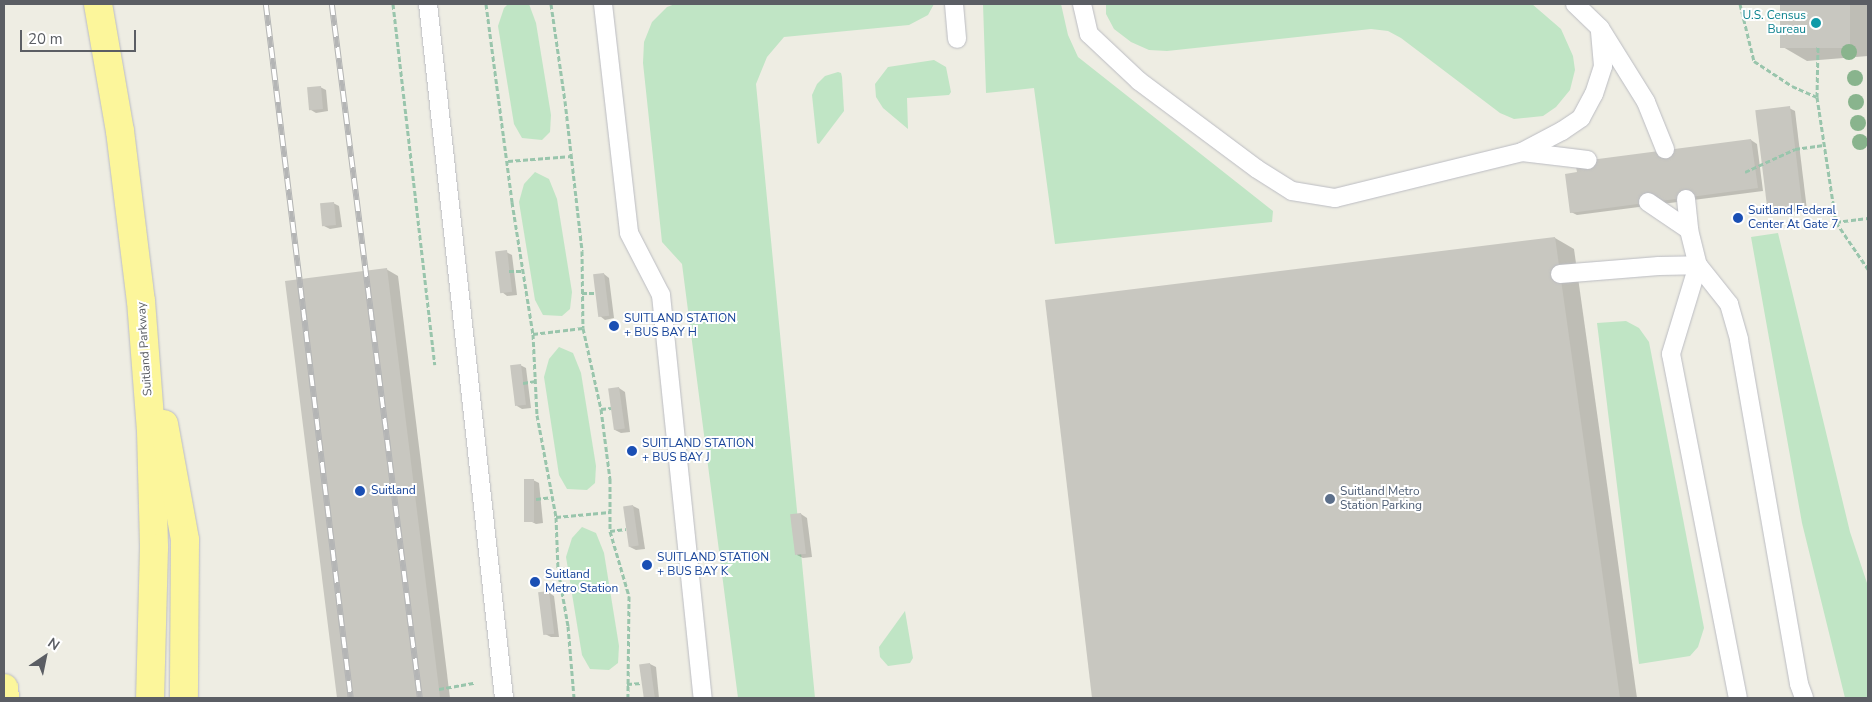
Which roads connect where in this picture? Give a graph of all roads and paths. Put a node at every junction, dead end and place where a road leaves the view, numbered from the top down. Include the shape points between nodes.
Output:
1 (98, 4) edge
2 (428, 4) edge
3 (486, 4) edge
4 (551, 4) edge
5 (603, 4) edge
6 (954, 4) edge
7 (1082, 4) edge
8 (1575, 4) edge
9 (1740, 4) edge
10 (1600, 28) junction
11 (957, 39) dead end
12 (1818, 45) dead end
13 (1817, 98) junction
14 (1824, 145) junction
15 (1665, 149) dead end
16 (1522, 152) junction
17 (572, 156) junction
18 (1588, 160) dead end
19 (508, 161) junction
20 (1745, 172) dead end
21 (1686, 199) dead end
22 (1648, 202) dead end
23 (1868, 218) edge
24 (1836, 222) junction
25 (1689, 230) junction
26 (1698, 265) junction
27 (1868, 269) edge
28 (509, 270) dead end
29 (522, 271) junction
30 (1560, 274) dead end
31 (582, 293) junction
32 (596, 293) dead end
33 (141, 301) junction
34 (583, 328) junction
35 (533, 334) junction
36 (535, 381) junction
37 (523, 382) dead end
38 (611, 408) dead end
39 (601, 409) junction
40 (553, 497) junction
41 (536, 499) dead end
42 (610, 512) junction
43 (556, 516) junction
44 (626, 529) dead end
45 (610, 531) junction
46 (475, 683) dead end
47 (642, 683) dead end
48 (627, 684) junction
49 (4, 688) edge
50 (439, 689) dead end
51 (5, 698) edge
52 (150, 698) edge
53 (184, 698) edge
54 (504, 698) edge
55 (573, 698) edge
56 (628, 698) edge
57 (703, 698) edge
58 (1738, 698) edge
59 (1804, 698) edge

1 - 33 highway, Suitland Parkway via 122,140
2 - 54 lane
3 - 19 path
4 - 17 path
5 - 57 lane via 629,233 661,295
6 - 11 lane
7 - 16 lane via 1089,34 1139,81 1257,169 1292,191 1335,198
8 - 10 lane
9 - 13 path via 1754,61
10 - 15 lane via 1646,102
10 - 16 lane via 1603,66 1594,94 1581,118
12 - 13 path
13 - 14 path
14 - 20 path via 1795,149
14 - 24 path
16 - 18 lane
17 - 19 path
17 - 31 path via 582,251
19 - 29 path
21 - 25 lane
22 - 25 lane
23 - 24 path
24 - 27 path
25 - 26 lane
26 - 30 lane
26 - 58 lane via 1671,354
26 - 59 lane via 1729,304 1739,340
28 - 29 path
29 - 35 path
31 - 32 path
31 - 34 path
33 - 52 highway, Suitland Parkway via 151,431 154,548
33 - 53 highway via 186,540
34 - 35 path
34 - 39 path
35 - 36 path
36 - 37 path
36 - 40 path via 537,414
38 - 39 path
39 - 42 path via 610,479
40 - 41 path
40 - 43 path
42 - 43 path
42 - 45 path
43 - 55 path via 558,569 568,626
44 - 45 path
45 - 48 path via 629,596
46 - 50 path
47 - 48 path
48 - 56 path
49 - 51 highway

